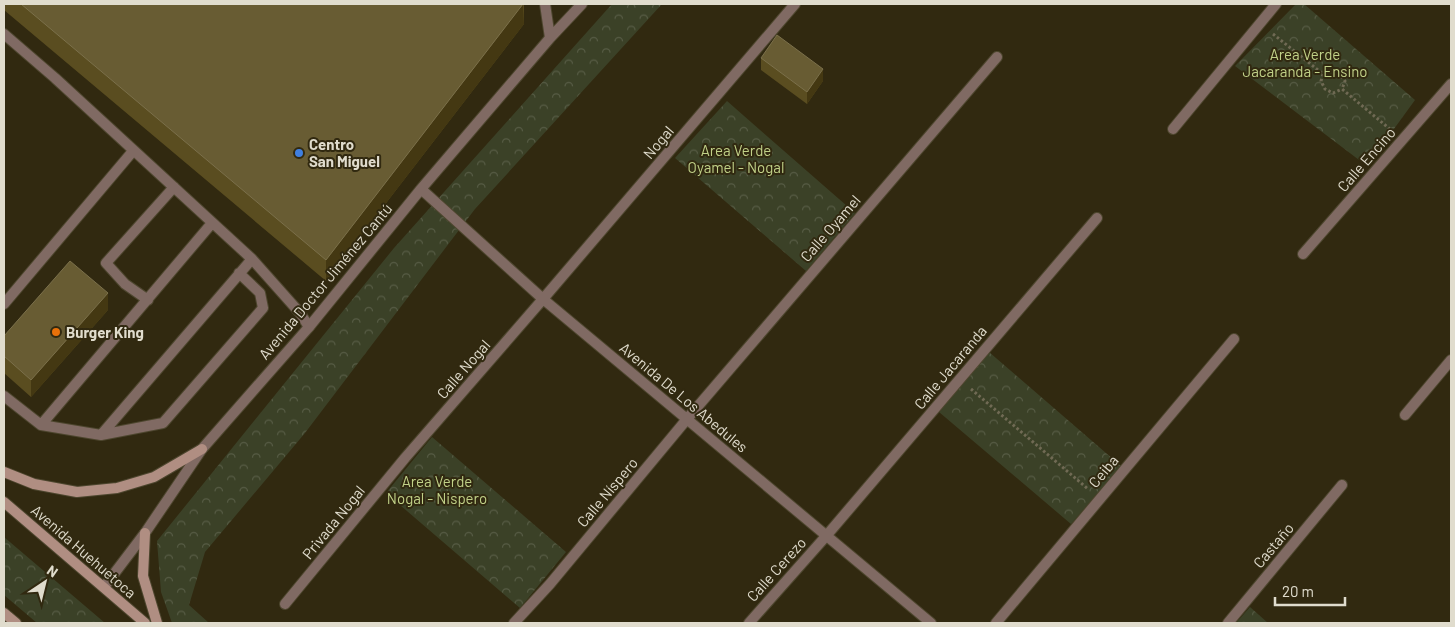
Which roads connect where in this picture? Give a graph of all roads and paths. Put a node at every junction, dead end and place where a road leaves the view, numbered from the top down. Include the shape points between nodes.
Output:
1 (545, 4) edge
2 (582, 4) edge
3 (795, 4) edge
4 (1276, 4) edge
5 (1260, 23) junction
6 (4, 34) edge
7 (550, 38) junction
8 (997, 57) dead end
9 (1324, 74) junction
10 (1451, 84) edge
11 (1342, 89) junction
12 (1174, 129) dead end
13 (1403, 140) junction
14 (133, 151) junction
15 (174, 187) junction
16 (421, 188) junction
17 (1096, 218) dead end
18 (212, 223) junction
19 (1303, 254) dead end
20 (252, 259) junction
21 (239, 274) junction
22 (543, 299) junction
23 (148, 300) junction
24 (4, 304) edge
25 (309, 327) junction
26 (1234, 339) dead end
27 (1451, 360) edge
28 (959, 379) junction
29 (4, 396) edge
30 (1405, 415) dead end
31 (687, 419) junction
32 (41, 425) junction
33 (101, 435) junction
34 (202, 449) junction
35 (405, 458) joint
36 (4, 472) edge
37 (1342, 486) dead end
38 (1099, 500) junction
39 (4, 502) edge
40 (145, 533) junction
41 (826, 535) junction
42 (104, 588) junction
43 (285, 604) dead end
44 (4, 613) edge
45 (16, 623) edge
46 (145, 623) edge
47 (157, 623) edge
48 (514, 623) edge
49 (749, 623) edge
50 (931, 623) edge
51 (996, 623) edge
52 (1228, 623) edge

1 - 7 street
2 - 7 street, Avenida Doctor Jiménez Cantú
3 - 22 street, Nogal
4 - 5 street
5 - 9 path
5 - 12 street
6 - 14 street
7 - 16 street, Avenida Doctor Jiménez Cantú
8 - 31 street, Calle Oyamel
9 - 11 path via 1321,81 1325,89 1333,92
9 - 11 path via 1331,70 1339,74 1345,81
10 - 13 street, Calle Encino
11 - 13 path
13 - 19 street, Calle Encino
14 - 15 street
14 - 24 street
15 - 18 street
15 - 23 street via 106,263 125,284
16 - 22 street, Avenida De Los Abedules
16 - 25 street, Avenida Doctor Jiménez Cantú
17 - 28 street, Calle Jacaranda
18 - 20 street
18 - 23 street
20 - 21 street
20 - 25 street
21 - 33 street
21 - 33 street via 260,293 263,308 218,361 164,423
22 - 31 street, Avenida De Los Abedules
22 - 35 street, Calle Nogal
23 - 32 street
25 - 34 street, Avenida Doctor Jiménez Cantú
26 - 38 street, Ceiba
27 - 30 street
28 - 38 path
28 - 41 street, Calle Jacaranda
29 - 32 street
31 - 41 street, Avenida De Los Abedules
31 - 48 street, Calle Níspero
32 - 33 street
34 - 36 main road via 154,477 117,488 77,492 34,484
34 - 40 street, Avenida Doctor Jiménez Cantú
35 - 43 street, Privada Nogal
37 - 52 street, Castaño
38 - 51 street, Ceiba
39 - 42 main road, Avenida Huehuetoca
40 - 42 street, Avenida Doctor Jiménez Cantú
40 - 47 main road via 143,576
41 - 49 street, Calle Cerezo
41 - 50 street, Avenida De Los Abedules
42 - 46 main road, Avenida Huehuetoca
44 - 45 main road

